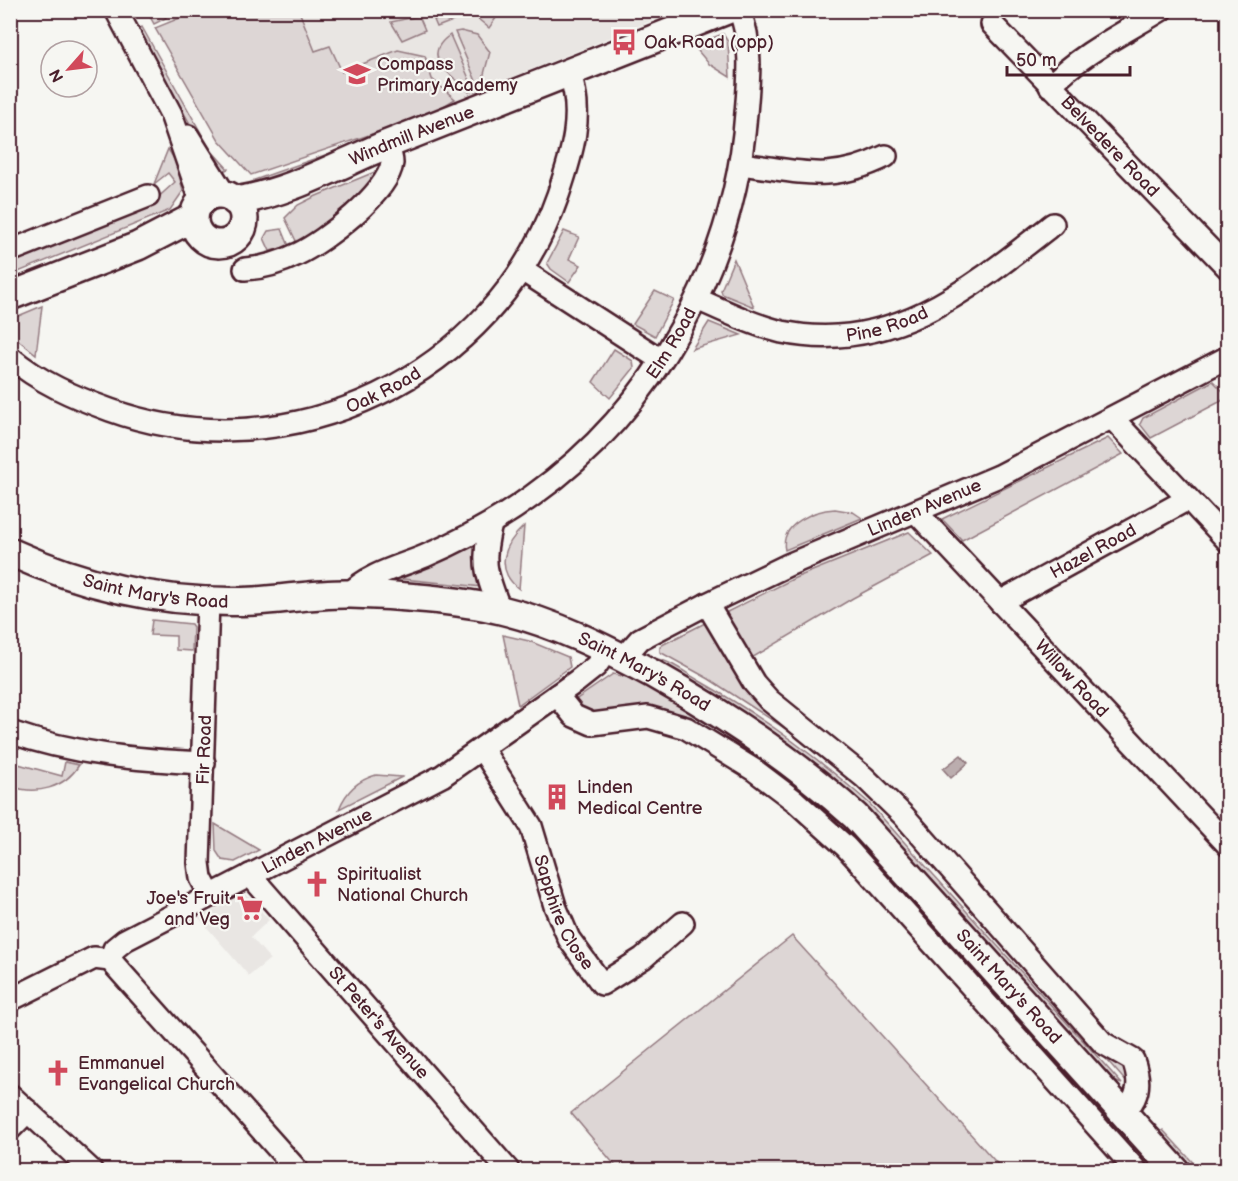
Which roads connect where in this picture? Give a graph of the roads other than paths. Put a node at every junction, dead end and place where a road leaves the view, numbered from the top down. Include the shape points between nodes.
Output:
1 (116, 10) edge
2 (727, 10) edge
3 (739, 10) edge
4 (1161, 10) edge
5 (992, 24) dead end
6 (569, 72) junction
7 (1050, 86) junction
8 (387, 145) junction
9 (886, 156) dead end
10 (741, 164) junction
11 (299, 185) junction
12 (148, 196) dead end
13 (214, 204) junction
14 (1053, 224) dead end
15 (241, 230) junction
16 (208, 242) junction
17 (138, 246) junction
18 (10, 251) edge
19 (245, 268) dead end
20 (1227, 268) edge
21 (522, 270) junction
22 (10, 296) edge
23 (697, 299) junction
24 (10, 357) edge
25 (1227, 357) edge
26 (661, 360) junction
27 (1113, 419) junction
28 (1188, 499) junction
29 (916, 512) junction
30 (491, 524) junction
31 (1227, 541) edge
32 (10, 552) edge
33 (349, 594) junction
34 (207, 602) junction
35 (1000, 602) junction
36 (707, 604) junction
37 (500, 610) junction
38 (615, 654) junction
39 (558, 695) junction
40 (10, 732) edge
41 (482, 749) junction
42 (204, 763) junction
43 (1227, 845) edge
44 (250, 875) junction
45 (210, 895) junction
46 (683, 922) dead end
47 (110, 960) junction
48 (10, 1000) edge
49 (10, 1095) edge
50 (27, 1111) junction
51 (1123, 1112) junction
52 (10, 1129) edge
53 (91, 1170) edge
54 (297, 1170) edge
55 (506, 1170) edge
56 (1136, 1170) edge
57 (1175, 1170) edge

1 - 13 street via 171,114 191,140
2 - 6 main road, Windmill Avenue
3 - 10 street, Elm Road via 749,45
4 - 7 street via 1084,58
5 - 7 street, Belvedere Road
6 - 8 main road, Windmill Avenue
6 - 21 street, Oak Road via 576,91 577,127 552,212
7 - 20 street, Belvedere Road
8 - 11 main road, Windmill Avenue
8 - 19 street via 392,159 390,170 356,212 298,255 264,268
9 - 10 street via 836,174
10 - 23 street, Elm Road via 729,211
11 - 13 main road, Windmill Avenue via 257,198
11 - 15 main road, Windmill Avenue via 280,204
12 - 18 street
13 - 15 main road via 243,213
13 - 16 main road via 196,230
13 - 17 main road, Windmill Avenue
14 - 23 street, Pine Road via 954,298 909,321 878,330 850,334 783,332
15 - 16 main road via 225,243
16 - 17 main road, Windmill Avenue via 156,248
17 - 22 main road, Windmill Avenue
21 - 24 street, Oak Road via 491,311 425,369 354,405 261,428 179,429 143,422 51,385
21 - 26 street
23 - 26 street, Elm Road
25 - 27 street, Linden Avenue
26 - 30 street, Elm Road via 627,409 565,470
27 - 28 street
27 - 29 street, Linden Avenue
28 - 31 street
28 - 35 street, Hazel Road
29 - 35 street, Willow Road
29 - 36 street, Linden Avenue via 788,565
30 - 33 street, Elm Road via 362,581
30 - 37 street via 484,564
32 - 34 main road, Saint Mary's Road via 48,569 108,586
33 - 34 main road, Saint Mary's Road
33 - 37 main road, Saint Mary's Road
34 - 42 street, Fir Road
35 - 43 street, Willow Road
36 - 38 street, Linden Avenue
36 - 51 street, Saint Mary's Road via 741,665 769,700 872,784 1103,1044 1133,1060 1137,1097
37 - 38 main road, Saint Mary's Road via 544,623
38 - 39 street, Linden Avenue
38 - 51 main road, Saint Mary's Road via 762,741 855,816
39 - 41 street, Linden Avenue
39 - 56 street, Saint Mary's Road via 574,716 592,724 648,717 686,728 795,801 861,862
40 - 42 street via 124,758
41 - 44 street, Linden Avenue via 442,776
41 - 46 street, Sapphire Close via 531,826 555,906 570,939 602,984 643,958
42 - 45 street, Fir Road via 199,863
44 - 45 street, Linden Avenue
44 - 55 street, St Peter's Avenue
45 - 47 street, Linden Avenue via 125,940 114,949
47 - 48 street via 94,958
47 - 54 street
49 - 50 street
50 - 52 street
50 - 53 street
51 - 57 main road, Saint Mary's Road

